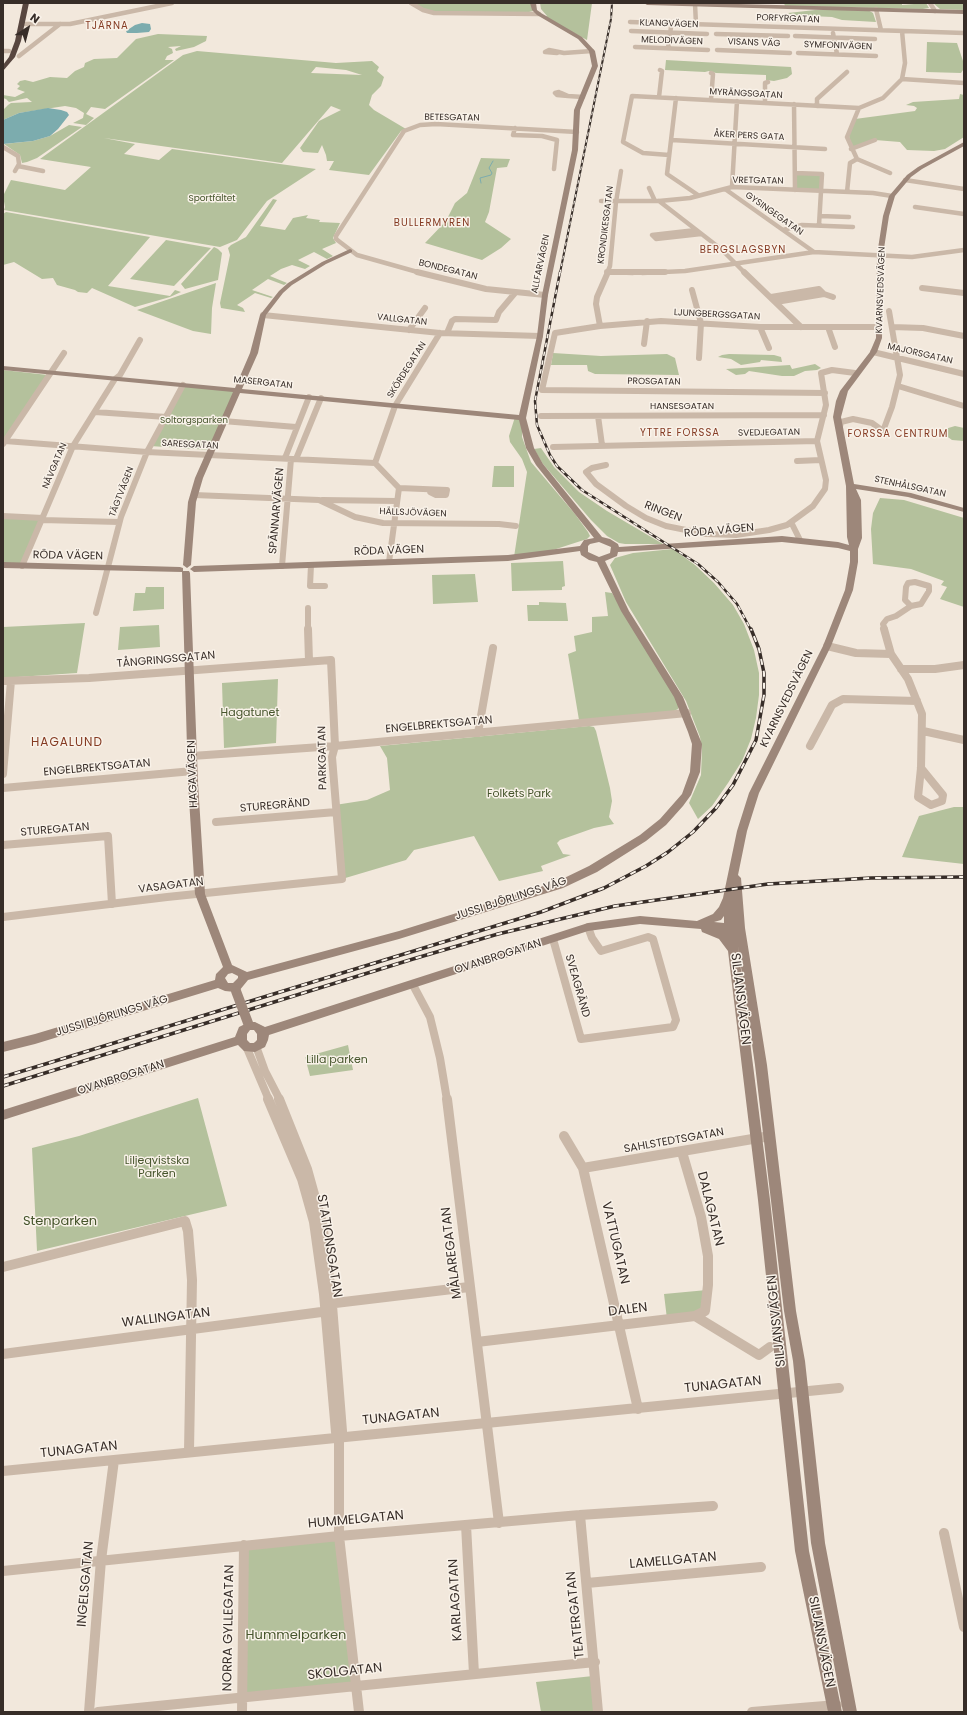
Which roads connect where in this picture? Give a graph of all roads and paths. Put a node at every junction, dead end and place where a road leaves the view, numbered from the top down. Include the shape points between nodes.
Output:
1 (22, 3) edge
2 (26, 3) edge
3 (172, 3) edge
4 (411, 3) edge
5 (533, 3) edge
6 (647, 3) edge
7 (930, 3) edge
8 (695, 4) junction
9 (723, 4) edge
10 (876, 9) junction
11 (935, 11) junction
12 (964, 12) edge
13 (539, 14) junction
14 (630, 22) dead end
15 (672, 23) junction
16 (22, 24) junction
17 (60, 24) junction
18 (696, 24) junction
19 (751, 26) junction
20 (832, 28) junction
21 (881, 30) junction
22 (631, 31) dead end
23 (902, 31) junction
24 (670, 32) junction
25 (964, 33) edge
26 (707, 34) dead end
27 (716, 34) dead end
28 (752, 35) junction
29 (788, 36) dead end
30 (795, 36) dead end
31 (834, 38) junction
32 (875, 39) dead end
33 (752, 40) dead end
34 (752, 46) dead end
35 (635, 48) dead end
36 (668, 48) junction
37 (708, 50) dead end
38 (717, 50) dead end
39 (6, 51) edge
40 (592, 51) junction
41 (752, 51) junction
42 (790, 52) dead end
43 (557, 53) dead end
44 (798, 53) dead end
45 (837, 54) junction
46 (18, 56) dead end
47 (876, 56) dead end
48 (3, 62) edge
49 (3, 70) edge
50 (660, 70) dead end
51 (846, 72) dead end
52 (711, 73) dead end
53 (902, 79) junction
54 (768, 82) dead end
55 (964, 83) edge
56 (568, 96) dead end
57 (583, 97) junction
58 (659, 97) junction
59 (676, 98) junction
60 (711, 100) junction
61 (737, 101) junction
62 (765, 103) junction
63 (794, 104) junction
64 (817, 106) junction
65 (859, 108) junction
66 (516, 128) junction
67 (577, 132) junction
68 (672, 140) junction
69 (875, 140) dead end
70 (734, 143) junction
71 (964, 144) edge
72 (3, 147) edge
73 (795, 147) junction
74 (825, 148) dead end
75 (851, 149) junction
76 (669, 155) junction
77 (856, 159) junction
78 (554, 169) dead end
79 (43, 171) dead end
80 (621, 171) dead end
81 (795, 173) junction
82 (890, 173) dead end
83 (905, 180) junction
84 (732, 187) junction
85 (649, 188) dead end
86 (725, 189) junction
87 (795, 190) junction
88 (964, 190) edge
89 (820, 191) junction
90 (847, 192) junction
91 (698, 196) junction
92 (892, 196) junction
93 (601, 201) dead end
94 (657, 201) junction
95 (616, 202) junction
96 (915, 207) dead end
97 (964, 214) edge
98 (820, 216) junction
99 (848, 217) dead end
100 (819, 225) junction
101 (852, 227) dead end
102 (696, 230) junction
103 (783, 230) junction
104 (701, 234) junction
105 (964, 250) edge
106 (350, 251) junction
107 (814, 252) junction
108 (880, 255) junction
109 (737, 264) junction
110 (608, 272) junction
111 (922, 288) dead end
112 (692, 290) dead end
113 (515, 293) junction
114 (964, 293) edge
115 (824, 294) junction
116 (545, 295) junction
117 (770, 297) junction
118 (833, 298) dead end
119 (776, 302) junction
120 (425, 308) dead end
121 (889, 311) dead end
122 (263, 315) junction
123 (647, 321) junction
124 (701, 323) junction
125 (600, 326) junction
126 (760, 326) junction
127 (801, 327) junction
128 (828, 327) junction
129 (879, 327) junction
130 (892, 327) junction
131 (408, 330) junction
132 (440, 333) junction
133 (447, 333) junction
134 (555, 333) joint
135 (540, 336) junction
136 (964, 336) edge
137 (140, 340) dead end
138 (644, 344) dead end
139 (835, 347) dead end
140 (769, 348) dead end
141 (873, 352) junction
142 (64, 353) dead end
143 (699, 358) dead end
144 (898, 359) junction
145 (3, 368) edge
146 (51, 372) junction
147 (855, 373) junction
148 (964, 374) edge
149 (115, 379) junction
150 (183, 385) junction
151 (898, 386) junction
152 (236, 390) junction
153 (825, 393) junction
154 (308, 397) junction
155 (321, 398) junction
156 (395, 406) junction
157 (964, 406) edge
158 (95, 412) junction
159 (824, 415) junction
160 (541, 416) dead end
161 (598, 416) junction
162 (166, 417) junction
163 (522, 418) junction
164 (223, 422) junction
165 (296, 427) junction
166 (839, 434) junction
167 (817, 441) junction
168 (4, 442) edge
169 (602, 445) junction
170 (73, 446) junction
171 (553, 447) dead end
172 (147, 452) junction
173 (208, 455) junction
174 (291, 459) junction
175 (821, 460) junction
176 (797, 461) dead end
177 (376, 463) junction
178 (606, 465) dead end
179 (850, 486) junction
180 (399, 488) junction
181 (430, 490) dead end
182 (194, 495) junction
183 (288, 498) junction
184 (318, 500) junction
185 (397, 501) junction
186 (964, 510) edge
187 (3, 516) edge
188 (43, 519) junction
189 (119, 522) junction
190 (791, 522) junction
191 (395, 523) junction
192 (516, 526) dead end
193 (851, 537) junction
194 (599, 539) junction
195 (800, 540) junction
196 (836, 546) junction
197 (584, 548) junction
198 (854, 549) junction
199 (615, 550) junction
200 (600, 560) junction
201 (389, 562) junction
202 (854, 562) junction
203 (3, 565) edge
204 (311, 565) junction
205 (22, 566) junction
206 (282, 566) junction
207 (107, 567) junction
208 (187, 569) junction
209 (325, 586) dead end
210 (911, 606) dead end
211 (308, 608) dead end
212 (96, 613) dead end
213 (827, 646) junction
214 (493, 648) dead end
215 (891, 654) junction
216 (331, 660) joint
217 (309, 661) junction
218 (964, 665) edge
219 (901, 669) junction
220 (190, 671) junction
221 (7, 681) edge
222 (917, 701) junction
223 (687, 713) junction
224 (923, 731) junction
225 (478, 733) junction
226 (964, 740) edge
227 (335, 746) junction
228 (810, 746) dead end
229 (192, 756) junction
230 (921, 768) junction
231 (193, 771) junction
232 (3, 774) edge
233 (3, 788) edge
234 (336, 812) junction
235 (216, 822) dead end
236 (3, 845) edge
237 (736, 860) junction
238 (342, 879) joint
239 (200, 894) junction
240 (728, 896) junction
241 (112, 904) junction
242 (3, 917) edge
243 (690, 924) junction
244 (588, 928) junction
245 (735, 928) junction
246 (553, 939) junction
247 (734, 952) junction
248 (229, 970) junction
249 (244, 977) junction
250 (220, 983) junction
251 (413, 984) junction
252 (236, 990) junction
253 (248, 1025) junction
254 (263, 1032) junction
255 (247, 1044) junction
256 (3, 1046) edge
257 (3, 1115) edge
258 (564, 1136) dead end
259 (770, 1136) junction
260 (757, 1138) junction
261 (682, 1152) junction
262 (583, 1168) junction
263 (3, 1267) edge
264 (469, 1287) junction
265 (329, 1308) junction
266 (695, 1316) junction
267 (619, 1326) junction
268 (191, 1329) junction
269 (477, 1342) junction
270 (770, 1347) dead end
271 (3, 1354) edge
272 (839, 1388) dead end
273 (802, 1391) junction
274 (785, 1392) junction
275 (638, 1409) junction
276 (487, 1422) junction
277 (339, 1437) junction
278 (189, 1451) junction
279 (114, 1460) junction
280 (3, 1471) edge
281 (713, 1506) dead end
282 (580, 1515) junction
283 (499, 1523) junction
284 (466, 1525) junction
285 (944, 1533) dead end
286 (339, 1536) junction
287 (244, 1545) junction
288 (101, 1560) junction
289 (761, 1567) dead end
290 (3, 1571) edge
291 (587, 1583) junction
292 (964, 1627) edge
293 (595, 1662) junction
294 (474, 1674) junction
295 (356, 1685) junction
296 (242, 1696) junction
297 (834, 1708) edge
298 (849, 1708) edge
299 (89, 1712) edge
300 (98, 1712) edge
301 (242, 1712) edge
302 (359, 1712) edge
303 (598, 1712) edge
304 (752, 1712) edge

1 - 39 highway
2 - 16 highway
3 - 17 street via 102,16 84,22
4 - 13 street via 434,13
5 - 13 street
6 - 8 street
7 - 11 street
8 - 9 street
8 - 18 street
9 - 10 street
10 - 11 street
10 - 21 street
11 - 12 street
13 - 40 street via 580,38
14 - 15 street, PORFYRGATAN
15 - 18 street, PORFYRGATAN
15 - 24 street
16 - 17 street
16 - 49 highway via 12,57
17 - 46 street
18 - 19 street, PORFYRGATAN
19 - 20 street, PORFYRGATAN
19 - 28 street
20 - 21 street, PORFYRGATAN
20 - 31 street
21 - 23 street, PORFYRGATAN
22 - 24 street, KLANGVÄGEN
23 - 25 street, PORFYRGATAN
23 - 53 street via 905,63
24 - 26 street, KLANGVÄGEN
24 - 36 street
27 - 28 street
28 - 29 street
28 - 33 street
30 - 31 street
31 - 32 street
31 - 45 street
34 - 41 street
35 - 36 street, MELODIVÄGEN
36 - 37 street, MELODIVÄGEN
38 - 41 street, VISANS VÄG
39 - 48 highway
40 - 43 street
40 - 57 street, ALLFARVÄGEN via 595,66
41 - 42 street, VISANS VÄG
44 - 45 street, SYMFONIVÄGEN
45 - 47 street, SYMFONIVÄGEN
50 - 58 street via 662,71
51 - 64 street via 818,99
52 - 60 street
53 - 55 street
53 - 65 street via 883,98
54 - 62 street via 765,83
56 - 57 street
57 - 67 street, ALLFARVÄGEN via 577,110
58 - 59 street, MYRÄNGSGATAN
58 - 76 street, MYRÄNGSGATAN via 632,96 623,142 643,154
59 - 60 street, MYRÄNGSGATAN
59 - 68 street
60 - 61 street, MYRÄNGSGATAN
61 - 62 street, MYRÄNGSGATAN
61 - 70 street
62 - 63 street, MYRÄNGSGATAN
63 - 64 street, MYRÄNGSGATAN
63 - 73 street
64 - 65 street, MYRÄNGSGATAN
65 - 75 street via 847,138
66 - 67 street, BETESGATAN
66 - 78 street via 513,135 542,136 557,140
66 - 106 street, BETESGATAN via 430,124 414,126 404,131 337,232 336,239
67 - 116 street, ALLFARVÄGEN
68 - 70 street, ÅKER PERS GATA
68 - 76 street
69 - 75 street
70 - 73 street, ÅKER PERS GATA
70 - 84 street
71 - 83 street, KVARNSVEDSVÄGEN via 920,168
72 - 79 street via 18,156 16,168
73 - 74 street, ÅKER PERS GATA
73 - 81 street
75 - 77 street
76 - 91 street via 667,174
77 - 82 street
77 - 90 street via 850,163
80 - 95 street, KRONDIKESGATAN
81 - 87 street
81 - 89 street via 822,174
83 - 88 street
83 - 92 street, KVARNSVEDSVÄGEN
84 - 86 street, VRETGATAN
84 - 87 street, VRETGATAN
85 - 94 street
86 - 91 street, VRETGATAN
86 - 103 street, GYSINGEGATAN
87 - 89 street, VRETGATAN
89 - 90 street, VRETGATAN
89 - 98 street
90 - 92 street, VRETGATAN
91 - 94 street, VRETGATAN
92 - 108 street, KVARNSVEDSVÄGEN
93 - 95 street, VRETGATAN
94 - 95 street, VRETGATAN
94 - 102 street
95 - 110 street, KRONDIKESGATAN
96 - 97 street
98 - 99 street
98 - 100 street
100 - 101 street
100 - 103 street via 802,225
102 - 104 street
102 - 104 street via 652,235 656,239
103 - 107 street, GYSINGEGATAN
104 - 109 street
105 - 108 street via 912,257
106 - 113 street, BONDEGATAN via 370,260 460,283
106 - 122 street, HAGAVÄGEN via 324,263 290,284
107 - 108 street
107 - 109 street
108 - 129 street, KVARNSVEDSVÄGEN
109 - 110 street via 664,272
109 - 117 street
110 - 125 street, KRONDIKESGATAN via 597,297
111 - 114 street
112 - 124 street
113 - 116 street, BONDEGATAN
113 - 133 street via 499,312 496,320 455,319
115 - 117 street via 819,288
115 - 118 street
115 - 119 street
116 - 135 street, ALLFARVÄGEN
117 - 119 street
119 - 127 street
120 - 131 street
121 - 130 street
122 - 131 street, VALLGATAN
122 - 152 street, HAGAVÄGEN via 254,353
123 - 124 street, LJUNGBERGSGATAN
123 - 125 street, LJUNGBERGSGATAN
123 - 138 street
124 - 126 street, LJUNGBERGSGATAN
124 - 143 street
125 - 134 street, LJUNGBERGSGATAN
126 - 127 street, LJUNGBERGSGATAN
126 - 140 street
127 - 128 street, LJUNGBERGSGATAN
128 - 129 street, LJUNGBERGSGATAN
128 - 139 street
129 - 141 street, KVARNSVEDSVÄGEN via 879,338
130 - 136 street via 923,328
130 - 144 street
131 - 132 street, VALLGATAN
132 - 133 street, VALLGATAN
132 - 156 street, SKÖRDEGATAN
133 - 135 street, VALLGATAN
134 - 153 street, PROSGATAN via 542,390
135 - 163 street, ALLFARVÄGEN
137 - 149 street, NÄVGATAN via 120,375
141 - 144 street, MAJORSGATAN
141 - 147 street, KVARNSVEDSVÄGEN
142 - 146 street
144 - 148 street, MAJORSGATAN
144 - 151 street
145 - 146 street, MASERGATAN
146 - 149 street, MASERGATAN
146 - 168 street
147 - 153 street, RINGEN via 832,370 822,372
147 - 166 street, KVARNSVEDSVÄGEN via 840,400 837,417
149 - 150 street, MASERGATAN
149 - 158 street, NÄVGATAN
150 - 152 street, MASERGATAN
150 - 162 street, TÄGTVÄGEN
151 - 157 street
151 - 166 street via 883,431 872,423 853,419 841,422
152 - 154 street, MASERGATAN
152 - 164 street, HAGAVÄGEN
153 - 159 street, RINGEN
154 - 155 street, MASERGATAN
154 - 165 street, SPÄNNARVÄGEN
155 - 156 street, MASERGATAN
155 - 174 street, SPÄNNARVÄGEN
156 - 163 street, MASERGATAN
156 - 177 street, SKÖRDEGATAN
158 - 162 street
158 - 170 street, NÄVGATAN
159 - 161 street, HANSESGATAN
159 - 167 street, RINGEN
160 - 161 street, HANSESGATAN
161 - 169 street
162 - 172 street, TÄGTVÄGEN
163 - 194 street, ALLFARVÄGEN via 530,448 540,465
164 - 165 street
164 - 173 street, HAGAVÄGEN
165 - 174 street, SPÄNNARVÄGEN
166 - 179 street, KVARNSVEDSVÄGEN
167 - 169 street, SVEDJEGATAN
167 - 175 street, RINGEN
168 - 170 street, SARESGATAN
169 - 171 street, SVEDJEGATAN
170 - 172 street, SARESGATAN
170 - 188 street, NÄVGATAN
172 - 173 street, SARESGATAN
172 - 189 street, TÄGTVÄGEN
173 - 174 street, SARESGATAN
173 - 182 street, HAGAVÄGEN
174 - 177 street, SARESGATAN
174 - 183 street, SPÄNNARVÄGEN
175 - 176 street
175 - 190 street, RINGEN via 826,480 825,489 813,506
177 - 180 street via 376,466
178 - 190 street, RINGEN via 586,472 596,484 626,506 666,526 706,534 736,535 769,530
179 - 186 street, STENHÅLSGATAN via 908,495
179 - 193 street, KVARNSVEDSVÄGEN
179 - 198 street, KVARNSVEDSVÄGEN via 857,500 858,538
180 - 181 street
180 - 185 street
182 - 183 street, HÄLLSJÖVÄGEN
182 - 208 street, HAGAVÄGEN
183 - 184 street, HÄLLSJÖVÄGEN
183 - 206 street, SPÄNNARVÄGEN
184 - 185 street
184 - 191 street, HÄLLSJÖVÄGEN via 355,517
185 - 191 street
187 - 188 street
188 - 189 street
188 - 205 street, NÄVGATAN
189 - 207 street, TÄGTVÄGEN
190 - 195 street
191 - 192 street, HÄLLSJÖVÄGEN
191 - 201 street
193 - 196 street
193 - 198 street, KVARNSVEDSVÄGEN
194 - 197 street via 587,542
194 - 199 street via 612,543
195 - 196 street, RÖDA VÄGEN
195 - 199 street, RÖDA VÄGEN via 761,539
196 - 198 street, RÖDA VÄGEN
196 - 202 street
197 - 200 street via 584,553
197 - 201 street, RÖDA VÄGEN via 508,558
198 - 202 street, KVARNSVEDSVÄGEN
199 - 200 street via 614,554
200 - 223 street, JUSSI BJÖRLINGS VÄG via 625,610
201 - 204 street, RÖDA VÄGEN
202 - 213 street, KVARNSVEDSVÄGEN via 845,602
203 - 205 street, RÖDA VÄGEN
204 - 206 street, RÖDA VÄGEN
204 - 209 street via 310,586
205 - 207 street, RÖDA VÄGEN
206 - 208 street, RÖDA VÄGEN
207 - 208 street, RÖDA VÄGEN
207 - 212 street, TÄGTVÄGEN
208 - 220 street, HAGAVÄGEN
210 - 215 street via 887,619 883,624
211 - 217 street
213 - 215 street via 856,653
213 - 237 street, KVARNSVEDSVÄGEN via 754,793
214 - 225 street
215 - 219 street
216 - 217 street, TÅNGRINGSGATAN
216 - 227 street, PARKGATAN
217 - 220 street, TÅNGRINGSGATAN
218 - 219 street via 934,669
219 - 222 street
220 - 221 street, TÅNGRINGSGATAN
220 - 229 street, HAGAVÄGEN
221 - 232 street
222 - 224 street via 922,714
222 - 228 street via 843,699 832,705
223 - 225 street, ENGELBREKTSGATAN
223 - 249 street, JUSSI BJÖRLINGS VÄG via 697,744 697,761 696,772 686,795 663,822 612,857 579,876 544,890 399,935
224 - 226 street
224 - 230 street
225 - 227 street, ENGELBREKTSGATAN
227 - 229 street, ENGELBREKTSGATAN
227 - 234 street, PARKGATAN via 332,757
229 - 231 street, HAGAVÄGEN
230 - 230 street via 918,797 931,805 942,801 943,795
231 - 233 street, ENGELBREKTSGATAN
231 - 239 street, HAGAVÄGEN
234 - 235 street, STUREGRÄND
234 - 238 street, PARKGATAN
236 - 241 street, STUREGATAN via 108,836
237 - 240 street, KVARNSVEDSVÄGEN
237 - 245 street, KVARNSVEDSVÄGEN
238 - 239 street, VASAGATAN
239 - 241 street, VASAGATAN
239 - 248 street, HAGAVÄGEN
240 - 243 street via 724,909 717,917
240 - 245 street, KVARNSVEDSVÄGEN
241 - 242 street, VASAGATAN
243 - 244 street, OVANBROGATAN via 640,920
243 - 245 street, OVANBROGATAN
243 - 247 street via 722,936
244 - 246 street, OVANBROGATAN
244 - 246 street, SVEAGRÄND via 601,951 648,937 653,940 676,1020 672,1027 581,1039
245 - 247 street, SILJANSVÄGEN
245 - 259 street, SILJANSVÄGEN
246 - 251 street, OVANBROGATAN
247 - 260 street, SILJANSVÄGEN
248 - 249 street via 237,970
248 - 250 street via 220,977
249 - 252 street
250 - 252 street via 225,988
250 - 256 street, JUSSI BJÖRLINGS VÄG via 35,1039
251 - 254 street, OVANBROGATAN
251 - 264 street, MÅLAREGATAN via 430,1017 440,1058 451,1122
252 - 253 street, bridge
253 - 254 street via 258,1027
253 - 255 street via 242,1031
254 - 255 street via 264,1038
255 - 257 street, OVANBROGATAN
255 - 265 street, STATIONSGATAN via 306,1190
258 - 262 street, VATTUGATAN
259 - 260 street, SAHLSTEDTSGATAN
259 - 273 street, SILJANSVÄGEN
260 - 261 street, SAHLSTEDTSGATAN
260 - 274 street, SILJANSVÄGEN
261 - 262 street, SAHLSTEDTSGATAN
261 - 266 street, DALAGATAN via 701,1217 708,1256 705,1311
262 - 267 street, VATTUGATAN
263 - 268 street via 185,1221 191,1263
264 - 265 street, WALLINGATAN
264 - 269 street, MÅLAREGATAN
265 - 268 street, WALLINGATAN
265 - 277 street, STATIONSGATAN via 336,1432
266 - 267 street, DALEN
266 - 270 street via 758,1355
267 - 269 street, DALEN
267 - 275 street, VATTUGATAN
268 - 271 street, WALLINGATAN
268 - 278 street
269 - 276 street, MÅLAREGATAN
272 - 273 street, TUNAGATAN
273 - 274 street, TUNAGATAN
273 - 298 street, SILJANSVÄGEN via 818,1543
274 - 275 street, TUNAGATAN
274 - 297 street, SILJANSVÄGEN via 802,1551
275 - 276 street, TUNAGATAN
276 - 277 street, TUNAGATAN
276 - 283 street, MÅLAREGATAN
277 - 278 street, TUNAGATAN
277 - 286 street, STATIONSGATAN
278 - 279 street, TUNAGATAN
279 - 280 street, TUNAGATAN
279 - 288 street, INGELSGATAN
281 - 282 street, HUMMELGATAN
282 - 283 street, HUMMELGATAN
282 - 291 street, TEATERGATAN
283 - 284 street, HUMMELGATAN
284 - 286 street, HUMMELGATAN
284 - 294 street, KARLAGATAN
285 - 292 street
286 - 287 street, HUMMELGATAN
286 - 295 street, STATIONSGATAN
287 - 288 street, HUMMELGATAN
287 - 296 street, NORRA GYLLEGATAN
288 - 290 street, HUMMELGATAN
288 - 299 street, INGELSGATAN
289 - 291 street, LAMELLGATAN
291 - 293 street, TEATERGATAN
293 - 294 street, SKOLGATAN
293 - 303 street, TEATERGATAN
294 - 295 street, SKOLGATAN
295 - 296 street, SKOLGATAN
295 - 302 street, STATIONSGATAN
296 - 300 street, SKOLGATAN
296 - 301 street, NORRA GYLLEGATAN
297 - 298 street
297 - 304 street

